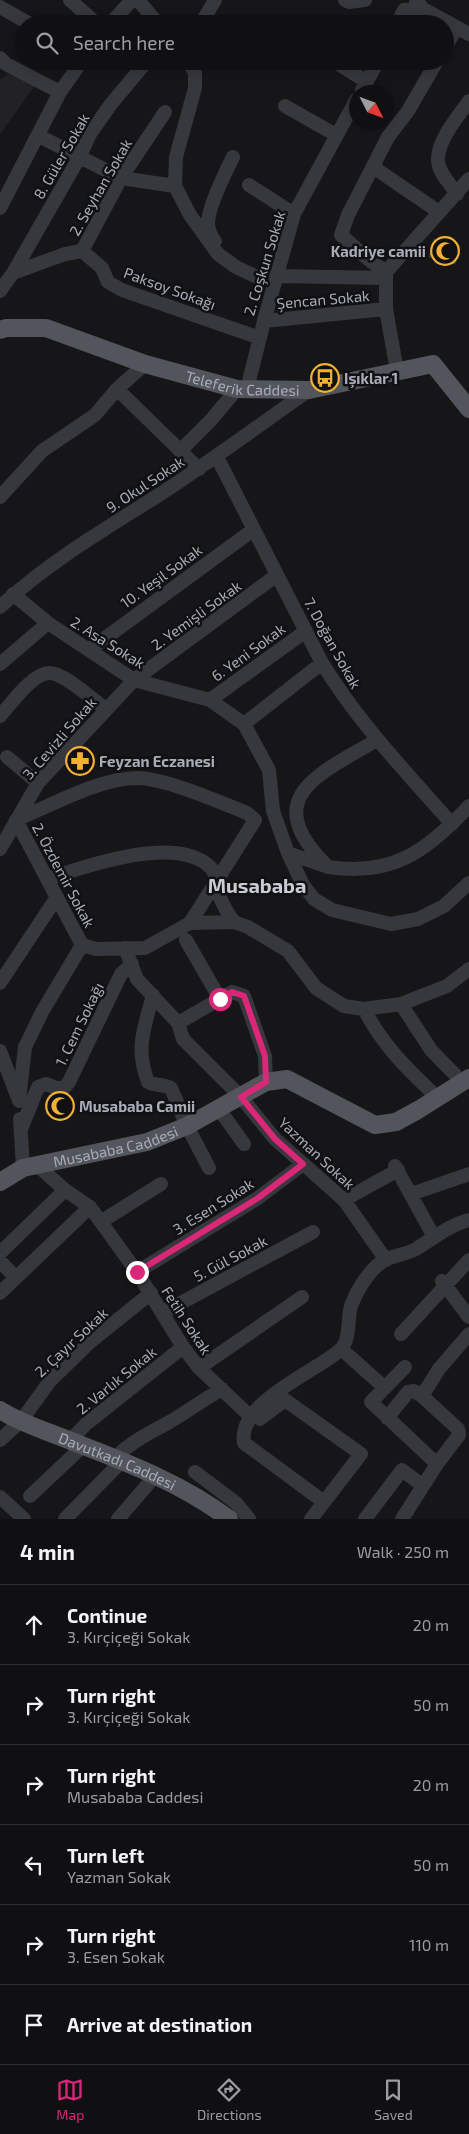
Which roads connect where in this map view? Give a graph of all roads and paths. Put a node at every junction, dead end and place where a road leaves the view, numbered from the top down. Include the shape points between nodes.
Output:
1 (70, 0) edge
2 (215, 0) edge
3 (345, 0) edge
4 (365, 0) edge
5 (139, 1) edge
6 (419, 4) edge
7 (0, 7) edge
8 (87, 15) edge
9 (121, 15) edge
10 (151, 15) edge
11 (207, 15) edge
12 (402, 15) edge
13 (437, 15) edge
14 (15, 16) edge
15 (2, 64) edge
16 (76, 70) edge
17 (140, 70) edge
18 (193, 70) edge
19 (344, 70) edge
20 (373, 70) edge
21 (432, 70) edge
22 (361, 85) edge
23 (366, 85) edge
24 (60, 92) junction
25 (469, 101) edge
26 (285, 106) dead end
27 (165, 112) dead end
28 (349, 112) edge
29 (336, 135) junction
30 (39, 136) junction
31 (233, 157) dead end
32 (79, 158) junction
33 (373, 167) junction
34 (120, 178) junction
35 (469, 179) edge
36 (248, 185) dead end
37 (175, 186) junction
38 (457, 194) junction
39 (0, 208) edge
40 (439, 212) junction
41 (294, 214) junction
42 (82, 251) junction
43 (13, 273) junction
44 (386, 275) junction
45 (270, 279) junction
46 (0, 291) edge
47 (386, 309) junction
48 (264, 321) junction
49 (0, 330) edge
50 (260, 338) junction
51 (145, 364) junction
52 (397, 371) junction
53 (118, 389) junction
54 (242, 389) junction
55 (309, 390) junction
56 (469, 409) edge
57 (180, 451) junction
58 (217, 457) junction
59 (198, 469) junction
60 (0, 497) edge
61 (253, 530) junction
62 (277, 575) junction
63 (14, 594) junction
64 (0, 606) edge
65 (48, 623) junction
66 (306, 631) junction
67 (89, 650) junction
68 (322, 663) junction
69 (0, 664) edge
70 (134, 680) junction
71 (210, 700) junction
72 (106, 709) junction
73 (0, 716) edge
74 (244, 724) junction
75 (377, 740) junction
76 (7, 757) dead end
77 (38, 783) junction
78 (469, 806) edge
79 (16, 820) junction
80 (452, 824) junction
81 (0, 849) edge
82 (288, 853) junction
83 (328, 867) junction
84 (47, 879) junction
85 (217, 880) junction
86 (469, 883) edge
87 (57, 898) junction
88 (234, 922) junction
89 (190, 923) junction
90 (186, 940) dead end
91 (82, 945) junction
92 (125, 948) junction
93 (132, 964) junction
94 (469, 969) edge
95 (0, 983) edge
96 (153, 995) junction
97 (220, 999) junction
98 (401, 1004) junction
99 (364, 1009) junction
100 (178, 1023) junction
101 (0, 1051) edge
102 (466, 1081) edge
103 (266, 1082) junction
104 (241, 1097) junction
105 (438, 1098) junction
106 (19, 1101) junction
107 (219, 1109) junction
108 (187, 1126) junction
109 (20, 1129) junction
110 (244, 1144) dead end
111 (303, 1164) junction
112 (30, 1167) junction
113 (209, 1168) dead end
114 (469, 1174) edge
115 (0, 1182) edge
116 (161, 1184) dead end
117 (64, 1190) junction
118 (411, 1194) junction
119 (344, 1200) junction
120 (90, 1207) junction
121 (469, 1220) edge
122 (102, 1222) junction
123 (313, 1232) dead end
124 (434, 1237) junction
125 (0, 1253) edge
126 (386, 1260) junction
127 (469, 1260) edge
128 (0, 1261) edge
129 (137, 1272) junction
130 (16, 1278) junction
131 (443, 1283) junction
132 (0, 1293) edge
133 (150, 1293) junction
134 (302, 1297) dead end
135 (162, 1313) junction
136 (469, 1318) edge
137 (401, 1334) dead end
138 (469, 1334) edge
139 (183, 1347) junction
140 (348, 1355) dead end
141 (405, 1367) dead end
142 (199, 1368) junction
143 (385, 1388) junction
144 (222, 1389) junction
145 (422, 1396) junction
146 (0, 1410) edge
147 (251, 1417) junction
148 (386, 1418) junction
149 (21, 1421) junction
150 (242, 1433) junction
151 (0, 1440) edge
152 (77, 1443) junction
153 (119, 1460) junction
154 (438, 1464) junction
155 (196, 1472) dead end
156 (155, 1476) junction
157 (423, 1486) junction
158 (30, 1496) dead end
159 (0, 1497) edge
160 (324, 1502) junction
161 (24, 1519) edge
162 (65, 1519) edge
163 (118, 1519) edge
164 (229, 1519) edge
165 (249, 1519) edge
166 (311, 1519) edge
167 (365, 1519) edge
168 (402, 1519) edge

1 - 8 street
2 - 11 street
3 - 4 street
5 - 9 street
5 - 10 street
6 - 12 street via 404,10
6 - 13 street
7 - 14 street
15 - 24 street
16 - 24 street
17 - 32 street, 8. Güler Sokak via 90,134
18 - 37 street via 195,88 176,157
19 - 22 street
20 - 23 street
21 - 33 street via 388,137
24 - 30 street
25 - 38 street via 443,140 438,160 444,177
26 - 29 street
27 - 34 street, 2. Seyhan Sokak
28 - 29 street, 2. Coşkun Sokak
29 - 41 street, 2. Coşkun Sokak
30 - 32 street
30 - 39 street
31 - 45 street via 217,191 208,224 211,237 220,248
32 - 34 street
32 - 43 street, 8. Güler Sokak
33 - 40 street
33 - 44 street via 341,235
34 - 37 street
34 - 42 street, 2. Seyhan Sokak
35 - 38 street
36 - 41 street
37 - 45 street via 190,215 218,254 236,267
38 - 40 street
40 - 44 street
41 - 45 street, 2. Coşkun Sokak
42 - 43 street, 2. Seyhan Sokak via 64,254
42 - 50 street, Paksoy Sokağı via 102,268 108,282 122,290
43 - 46 street
44 - 45 street
44 - 47 street
45 - 48 street, 2. Coşkun Sokak
47 - 48 street, Şencan Sokak
47 - 52 street
48 - 50 street, 2. Coşkun Sokak
49 - 51 main road, Teleferik Caddesi via 46,328
50 - 54 street, 2. Coşkun Sokak
51 - 53 street
51 - 54 main road, Teleferik Caddesi
52 - 55 main road, Teleferik Caddesi
52 - 56 main road, Teleferik Caddesi via 433,364
53 - 57 street
53 - 60 street via 95,415 42,451
54 - 55 main road, Teleferik Caddesi
54 - 57 street
55 - 58 street, 9. Okul Sokak
57 - 59 street
58 - 59 street, 9. Okul Sokak
58 - 61 street, 7. Doğan Sokak
59 - 63 street, 9. Okul Sokak
61 - 62 street, 7. Doğan Sokak
61 - 67 street, 10. Yeşil Sokak
62 - 66 street, 7. Doğan Sokak
62 - 70 street, 2. Yemişli Sokak
63 - 64 street, 9. Okul Sokak
63 - 65 street, 2. Asa Sokak
65 - 67 street, 2. Asa Sokak
65 - 69 street
66 - 68 street, 7. Doğan Sokak
66 - 71 street, 6. Yeni Sokak
67 - 70 street, 2. Asa Sokak
68 - 74 street
68 - 75 street, 7. Doğan Sokak via 340,694
70 - 71 street, 2. Asa Sokak
70 - 72 street, 3. Cevizli Sokak
71 - 74 street, 2. Asa Sokak
72 - 73 street via 60,676 50,673 38,676 28,684
72 - 77 street, 3. Cevizli Sokak
74 - 82 street, 2. Asa Sokak via 269,770 273,811
75 - 80 street, 7. Doğan Sokak
75 - 83 street via 334,765 306,786 298,799 296,819 303,838
76 - 77 street
77 - 79 street, 3. Cevizli Sokak
78 - 80 street
79 - 81 street, 3. Cevizli Sokak
79 - 84 street, 2. Özdemir Sokak
79 - 85 street via 103,783 138,778 170,785 247,813 256,820
80 - 83 street via 427,845 400,861 378,868 349,870
82 - 83 street
82 - 86 street, 2. Asa Sokak via 303,885 314,899 332,910 391,924 418,919 444,906
84 - 85 street via 125,856 169,853 199,859 212,868
84 - 87 street, 2. Özdemir Sokak
85 - 88 street via 225,909
85 - 89 street
87 - 91 street, 2. Özdemir Sokak
87 - 95 street
88 - 89 street
88 - 99 street via 288,951 316,988 344,1006
89 - 92 street via 145,948
90 - 97 street
91 - 92 street via 96,949
91 - 106 street via 42,1012 26,1047
92 - 93 street, Yazman Sokak
93 - 96 street, Yazman Sokak via 137,979
93 - 109 street, 1. Cem Sokağı via 121,974 69,1082 64,1088 46,1084 38,1087
94 - 98 street via 446,986
96 - 100 street, Yazman Sokak
96 - 108 street via 140,1044 144,1071 148,1082 171,1088
97 - 100 street
97 - 103 street via 232,992 244,996 265,1056
98 - 99 street
98 - 102 street via 431,1050
99 - 105 street via 394,1056
100 - 104 street, Yazman Sokak via 183,1038
101 - 106 street
102 - 105 main road, Musababa Caddesi
103 - 104 main road, Musababa Caddesi
103 - 105 main road, Musababa Caddesi via 287,1078 375,1125 396,1122
104 - 107 main road, Musababa Caddesi
104 - 111 street, Yazman Sokak via 275,1139
106 - 109 street
107 - 108 main road, Musababa Caddesi
107 - 110 street
108 - 112 main road, Musababa Caddesi via 147,1142
108 - 113 street
109 - 112 street
111 - 119 street, Yazman Sokak
111 - 129 street, 3. Esen Sokak via 258,1198
112 - 115 main road, Musababa Caddesi
112 - 117 street, Fetih Sokak
114 - 118 street
116 - 122 street
117 - 120 street, Fetih Sokak
117 - 125 street
118 - 119 street via 397,1168
118 - 124 street
119 - 126 street, Yazman Sokak
120 - 122 street, Fetih Sokak
120 - 130 street
121 - 124 street
122 - 129 street, Fetih Sokak
123 - 135 street, 5. Gül Sokak
124 - 126 street via 414,1250
126 - 147 street via 372,1272 357,1293 350,1309 342,1349 275,1392
127 - 131 street
128 - 130 street
129 - 133 street, Fetih Sokak
130 - 132 street
131 - 136 street
131 - 137 street
133 - 135 street, Fetih Sokak
133 - 149 street, 2. Çayır Sokak via 90,1342 50,1381
134 - 142 street
135 - 139 street, Fetih Sokak
138 - 145 street via 438,1369
139 - 142 street, Fetih Sokak
139 - 152 street, 2. Varlık Sokak via 86,1424
140 - 143 street
141 - 143 street
142 - 144 street, Fetih Sokak
143 - 148 street via 371,1402
144 - 147 street, Fetih Sokak
144 - 153 street via 144,1434 126,1448
145 - 148 street via 414,1391 408,1392
145 - 154 street via 458,1429 460,1435
146 - 149 main road, Davutkadı Caddesi
147 - 150 street
148 - 154 street
149 - 151 street, 2. Çayır Sokak
149 - 152 main road, Davutkadı Caddesi
150 - 160 street via 244,1442
150 - 160 street via 285,1400 361,1454
152 - 153 main road, Davutkadı Caddesi
152 - 158 street, 2. Varlık Sokak
153 - 156 main road, Davutkadı Caddesi
153 - 162 street
154 - 157 street
155 - 165 street via 236,1503
156 - 163 street
156 - 164 main road, Davutkadı Caddesi via 191,1493
157 - 167 street via 402,1470
157 - 168 street
159 - 161 street
160 - 166 street

